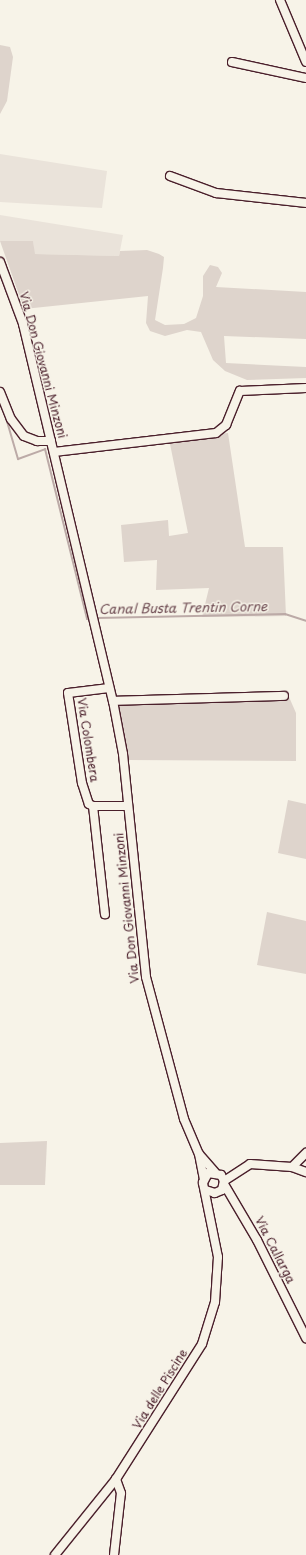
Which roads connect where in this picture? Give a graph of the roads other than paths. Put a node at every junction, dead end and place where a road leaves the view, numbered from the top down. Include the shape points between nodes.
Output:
1 (280, 0) edge
2 (232, 62) dead end
3 (306, 62) edge
4 (306, 78) edge
5 (170, 176) dead end
6 (306, 203) edge
7 (0, 262) edge
8 (306, 388) edge
9 (0, 392) edge
10 (51, 440) junction
11 (54, 452) junction
12 (109, 688) junction
13 (284, 696) dead end
14 (112, 701) junction
15 (93, 806) junction
16 (128, 806) junction
17 (105, 914) dead end
18 (306, 1153) edge
19 (200, 1154) junction
20 (292, 1167) junction
21 (306, 1172) edge
22 (222, 1178) junction
23 (204, 1179) junction
24 (206, 1190) junction
25 (217, 1192) junction
26 (231, 1196) junction
27 (210, 1210) junction
28 (306, 1338) edge
29 (116, 1479) junction
30 (55, 1555) edge
31 (114, 1555) edge

1 - 3 street
2 - 4 street
5 - 6 street via 216,193
7 - 10 street, Via Don Giovanni Minzoni via 23,324
8 - 11 street, Via Don Giovanni Minzoni via 240,391 226,424 216,433
9 - 10 street via 11,419 24,436 37,442
10 - 11 street, Via Don Giovanni Minzoni
11 - 12 street, Via Don Giovanni Minzoni
12 - 14 street, Via Don Giovanni Minzoni
12 - 15 street, Via Colombera via 68,693 82,783 88,804
13 - 14 street
14 - 16 street, Via Don Giovanni Minzoni
15 - 16 street
15 - 17 street, Via Colombera
16 - 19 street, Via Don Giovanni Minzoni via 149,992 184,1119
18 - 20 street
19 - 22 street, Via Callarga
19 - 23 street, Via delle Piscine
20 - 21 street
20 - 22 street via 250,1164
22 - 23 street
22 - 25 street, Via delle Piscine
22 - 26 street, Via Callarga
23 - 24 street, Via delle Piscine
24 - 25 street
24 - 27 street, Via delle Piscine
25 - 26 street
25 - 27 street, Via delle Piscine
26 - 28 street, Via Callarga
27 - 29 street, Via delle Piscine via 217,1243 218,1271 206,1332 189,1370
29 - 30 street, Via delle Piscine
29 - 31 street via 122,1493

